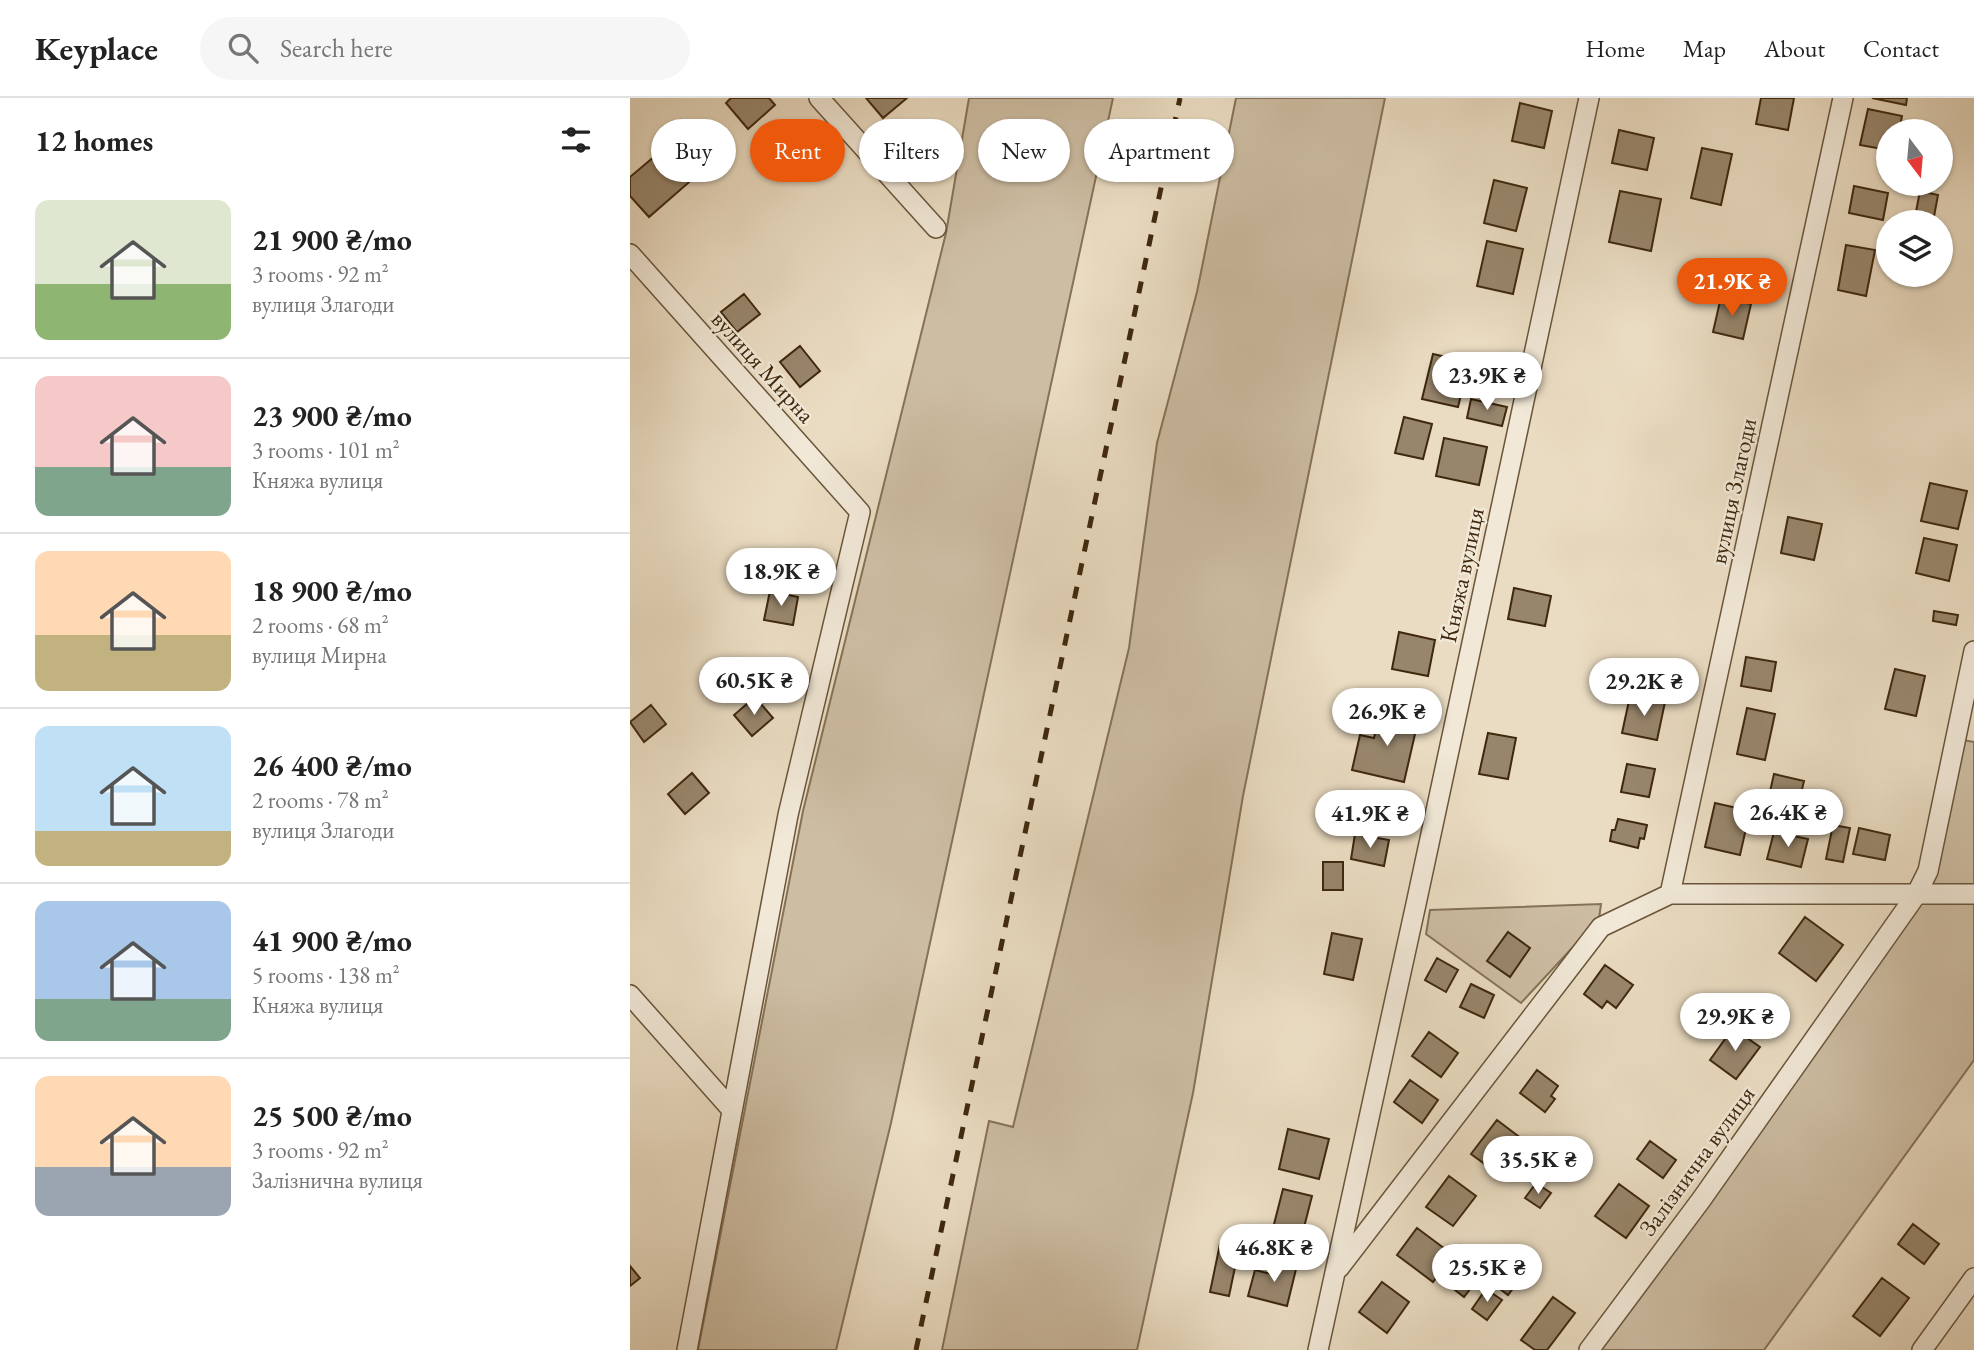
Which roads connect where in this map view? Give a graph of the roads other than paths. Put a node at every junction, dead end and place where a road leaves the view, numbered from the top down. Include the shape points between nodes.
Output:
1 (819, 98) edge
2 (1589, 98) edge
3 (1843, 98) edge
4 (936, 228) dead end
5 (630, 254) edge
6 (1974, 651) edge
7 (1670, 894) junction
8 (1974, 894) edge
9 (1916, 895) junction
10 (630, 995) edge
11 (732, 1110) junction
12 (1335, 1274) junction
13 (1974, 1278) edge
14 (687, 1350) edge
15 (1318, 1350) edge
16 (1589, 1350) edge
17 (1922, 1350) edge

1 - 4 street
2 - 12 street, Княжа вулиця
3 - 7 street, вулиця Злагоди
5 - 11 street, вулиця Мирна via 860,512 788,815
6 - 9 street, Залізнична вулиця via 1928,871
7 - 9 street
7 - 12 street via 1601,927
8 - 9 street
9 - 16 street, Залізнична вулиця
10 - 11 street
11 - 14 street
12 - 15 street, Княжа вулиця
13 - 17 street

